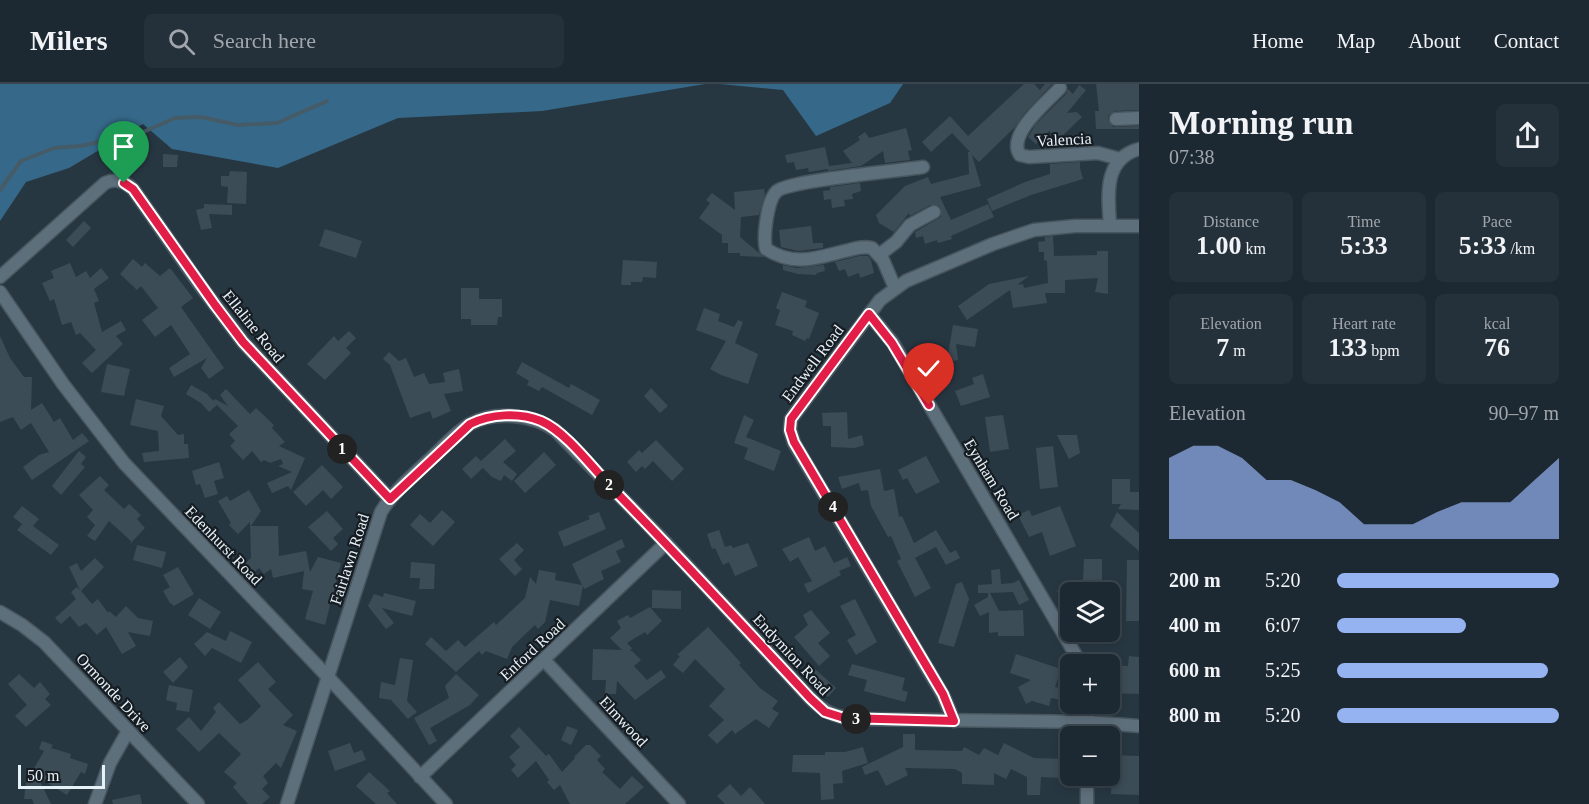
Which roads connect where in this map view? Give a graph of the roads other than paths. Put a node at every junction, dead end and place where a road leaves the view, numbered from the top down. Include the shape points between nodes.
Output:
1 (1060, 88) dead end
2 (1139, 118) edge
3 (1116, 119) dead end
4 (1139, 149) edge
5 (1120, 159) junction
6 (923, 167) dead end
7 (934, 213) dead end
8 (1110, 225) junction
9 (1139, 226) edge
10 (879, 255) junction
11 (0, 277) edge
12 (895, 288) junction
13 (0, 292) edge
14 (869, 314) junction
15 (540, 421) joint
16 (390, 499) junction
17 (666, 543) junction
18 (0, 612) edge
19 (1075, 654) edge
20 (544, 660) junction
21 (327, 676) junction
22 (1088, 714) edge
23 (954, 721) junction
24 (1088, 722) junction
25 (1088, 726) edge
26 (1139, 726) edge
27 (128, 731) junction
28 (420, 777) junction
29 (1087, 786) edge
30 (95, 804) edge
31 (198, 804) edge
32 (287, 804) edge
33 (446, 804) edge
34 (680, 804) edge
35 (1087, 804) edge

1 - 5 street, Valencia via 1019,135 1020,154 1029,157 1098,153
2 - 3 street
4 - 5 street
5 - 8 street via 1109,180
6 - 10 street via 804,182 784,187 774,195 764,236 766,249 776,256 803,261 864,246
7 - 10 street via 910,225
8 - 9 street, Endwell Road
8 - 12 street, Endwell Road via 1024,233
10 - 12 street
11 - 16 street, Ellaline Road via 101,187 119,181 133,189 243,342
12 - 14 street, Endwell Road
13 - 21 street, Edenhurst Road via 109,446
14 - 19 street, Eynham Road via 892,343
14 - 23 street, Endwell Road via 794,414 790,430 943,694
15 - 16 street, Fairlawn Road via 501,416 470,424
15 - 17 street, Endymion Road via 563,437
16 - 21 street, Fairlawn Road via 374,528
17 - 20 street, Enford Road
17 - 23 street, Endymion Road via 825,712 855,719
18 - 27 street, Ormonde Drive via 44,642
20 - 28 street, Enford Road
20 - 34 street, Elmwood
21 - 28 street, Edenhurst Road
21 - 32 street, Fairlawn Road
22 - 24 street
23 - 24 street, Endymion Road
24 - 25 street
24 - 26 street, Endymion Road
27 - 30 street via 110,763
27 - 31 street, Ormonde Drive
28 - 33 street, Edenhurst Road
29 - 35 street

